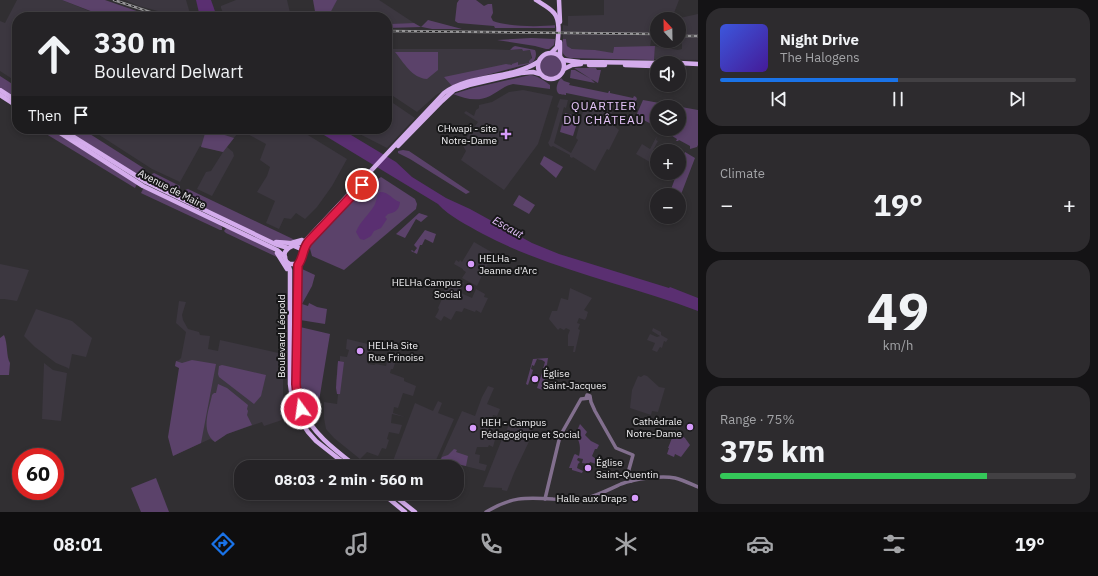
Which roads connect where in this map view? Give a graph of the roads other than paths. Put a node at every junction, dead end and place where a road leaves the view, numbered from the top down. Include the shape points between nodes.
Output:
1 (536, 0) edge
2 (560, 0) edge
3 (560, 9) junction
4 (553, 11) junction
5 (552, 52) junction
6 (562, 58) junction
7 (538, 62) junction
8 (650, 63) edge
9 (686, 65) edge
10 (698, 65) edge
11 (650, 66) edge
12 (564, 69) junction
13 (540, 74) junction
14 (0, 90) edge
15 (0, 95) edge
16 (12, 98) edge
17 (12, 103) edge
18 (62, 134) edge
19 (69, 134) edge
20 (395, 147) junction
21 (368, 176) junction
22 (306, 240) junction
23 (270, 242) junction
24 (294, 246) junction
25 (288, 248) junction
26 (273, 249) junction
27 (303, 252) junction
28 (286, 260) junction
29 (299, 263) junction
30 (290, 278) junction
31 (340, 460) edge
32 (348, 460) edge
33 (631, 481) junction
34 (698, 487) edge
35 (545, 499) junction
36 (390, 500) edge
37 (400, 500) edge
38 (405, 512) edge
39 (415, 512) edge
40 (486, 512) edge

1 - 4 main road
2 - 3 main road
3 - 4 main road
3 - 6 main road
4 - 5 main road via 557,20 558,38 557,47
5 - 6 main road
5 - 7 main road via 544,55
6 - 8 main road via 580,62
6 - 12 main road
7 - 13 main road
7 - 20 main road via 525,69 453,86
9 - 10 main road
11 - 12 main road via 578,64
12 - 13 main road via 559,77 552,80
13 - 20 main road via 521,73 454,90
14 - 16 main road
15 - 17 main road
18 - 26 main road, Avenue de Maire via 143,186
19 - 23 main road, Avenue de Maire via 146,182
20 - 21 main road
21 - 22 main road
21 - 27 main road via 308,242
22 - 23 main road via 291,243
22 - 24 main road
23 - 25 main road, Avenue de Maire
24 - 25 main road
24 - 27 main road
25 - 28 main road via 285,252
26 - 28 main road, Avenue de Maire via 279,251
26 - 30 main road via 285,264
27 - 29 main road
28 - 29 main road via 293,264
28 - 30 main road
29 - 32 main road via 296,384 298,403 318,434
30 - 31 main road, Boulevard Léopold via 290,384 293,405 301,423 312,437
33 - 34 street via 671,477
33 - 35 street via 574,501
33 - 35 street via 628,473 633,455 616,448 588,398 581,399 559,440
35 - 40 street via 519,499 503,503
36 - 38 main road
37 - 39 main road

